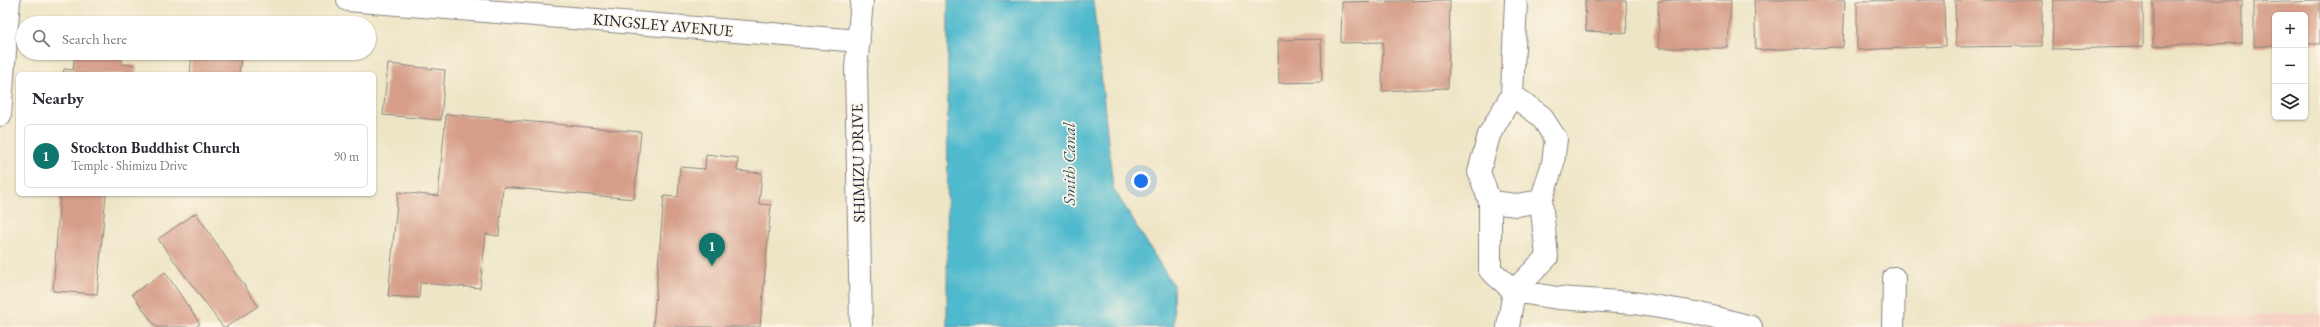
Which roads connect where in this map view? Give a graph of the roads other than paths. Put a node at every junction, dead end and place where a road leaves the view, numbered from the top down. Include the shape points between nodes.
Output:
1 (9, 0) edge
2 (348, 0) edge
3 (862, 0) edge
4 (1516, 0) edge
5 (859, 41) junction
6 (1512, 95) junction
7 (0, 115) edge
8 (1541, 201) junction
9 (1490, 202) junction
10 (1894, 278) dead end
11 (1514, 291) junction
12 (861, 327) edge
13 (1508, 327) edge
14 (1751, 327) edge
15 (1894, 327) edge

1 - 7 street
2 - 5 street, KINGSLEY AVENUE
3 - 5 street, SHIMIZU DRIVE
4 - 6 street
5 - 12 street, SHIMIZU DRIVE via 856,68
6 - 8 street via 1541,116 1556,139 1553,163
6 - 9 street via 1489,135 1479,172
8 - 9 street via 1517,205
8 - 11 street via 1547,257
9 - 11 street via 1490,270
10 - 15 street
11 - 13 street
11 - 14 street via 1558,298 1634,303 1696,313

